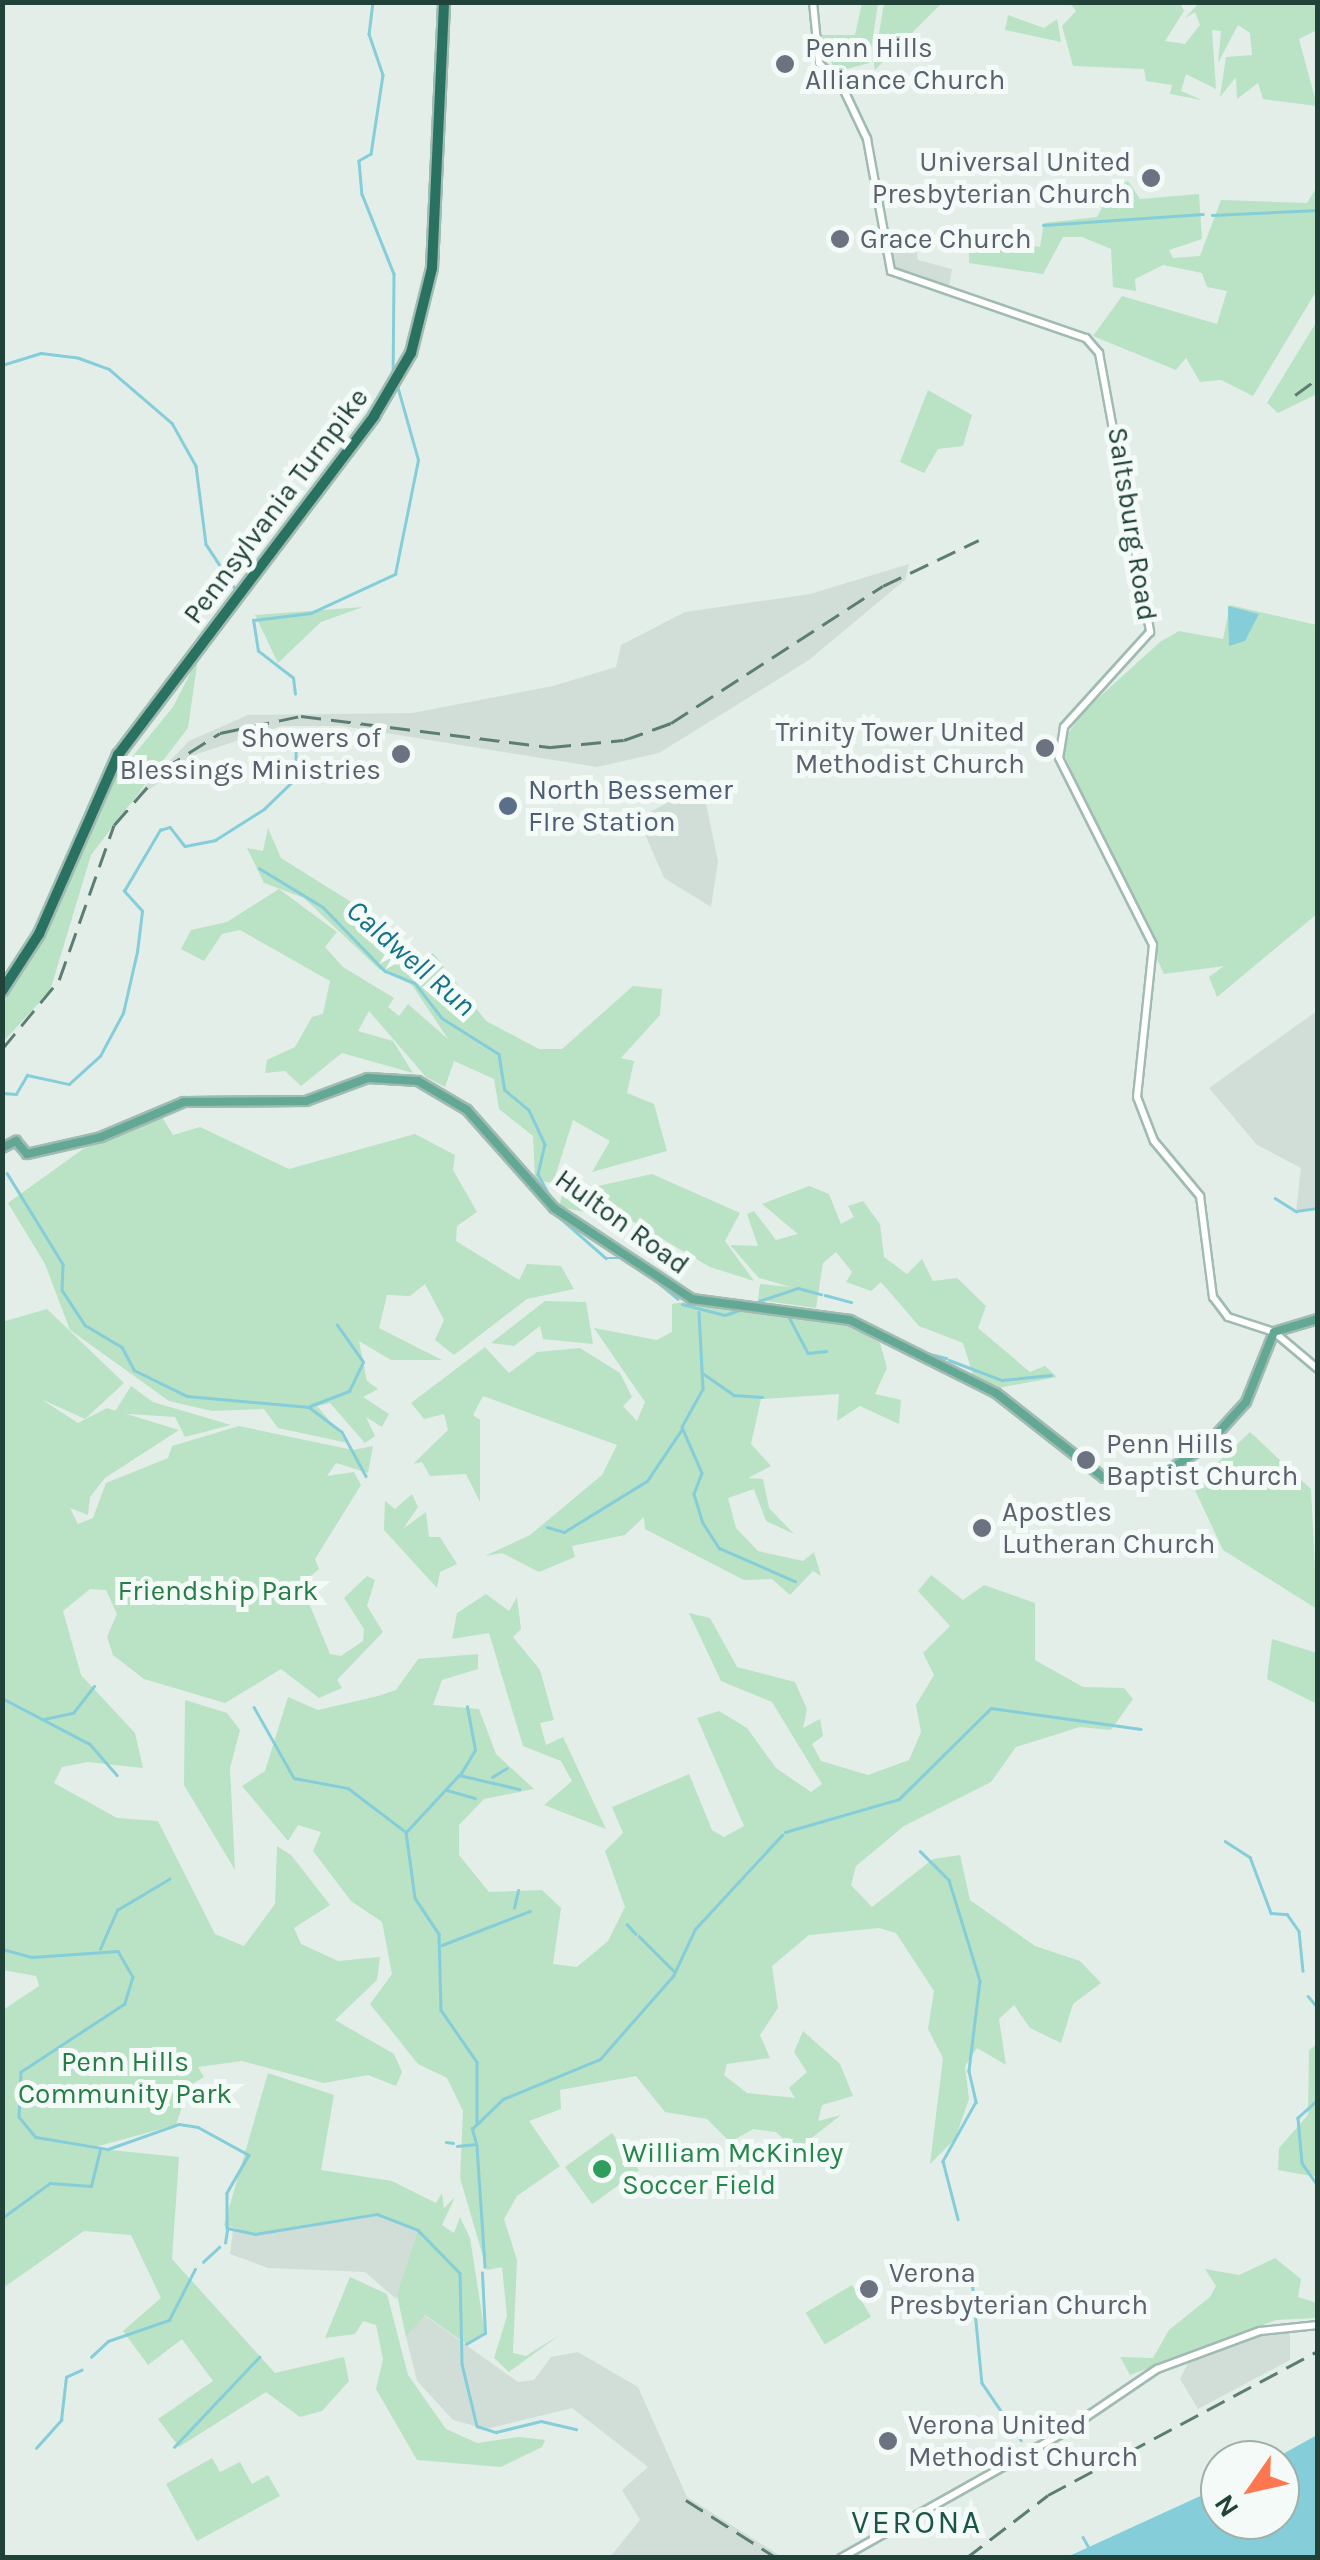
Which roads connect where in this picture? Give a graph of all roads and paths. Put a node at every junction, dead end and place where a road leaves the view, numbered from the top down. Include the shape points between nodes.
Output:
1 (442, 2) edge
2 (814, 2) edge
3 (2, 988) edge
4 (2, 1148) edge
5 (1318, 1320) edge
6 (1274, 1332) junction
7 (1318, 1369) edge
8 (1318, 2325) edge
9 (841, 2558) edge

1 - 3 highway, Pennsylvania Turnpike via 422,308 402,365 102,772 41,919
2 - 6 main road, Saltsburg Road via 818,63 842,86 867,139 891,271 1086,338 1099,353 1150,632 1067,723 1059,758 1155,952 1137,1068 1145,1124 1200,1196 1217,1305
4 - 6 main road, Hulton Road via 16,1142 27,1154 101,1138 184,1102 306,1101 368,1078 418,1081 468,1110 554,1208 692,1299 850,1320 996,1393 1104,1478 1158,1478 1214,1439 1246,1402
5 - 6 main road
6 - 7 main road, Saltsburg Road
8 - 9 main road via 1260,2330 1157,2369 1061,2434

